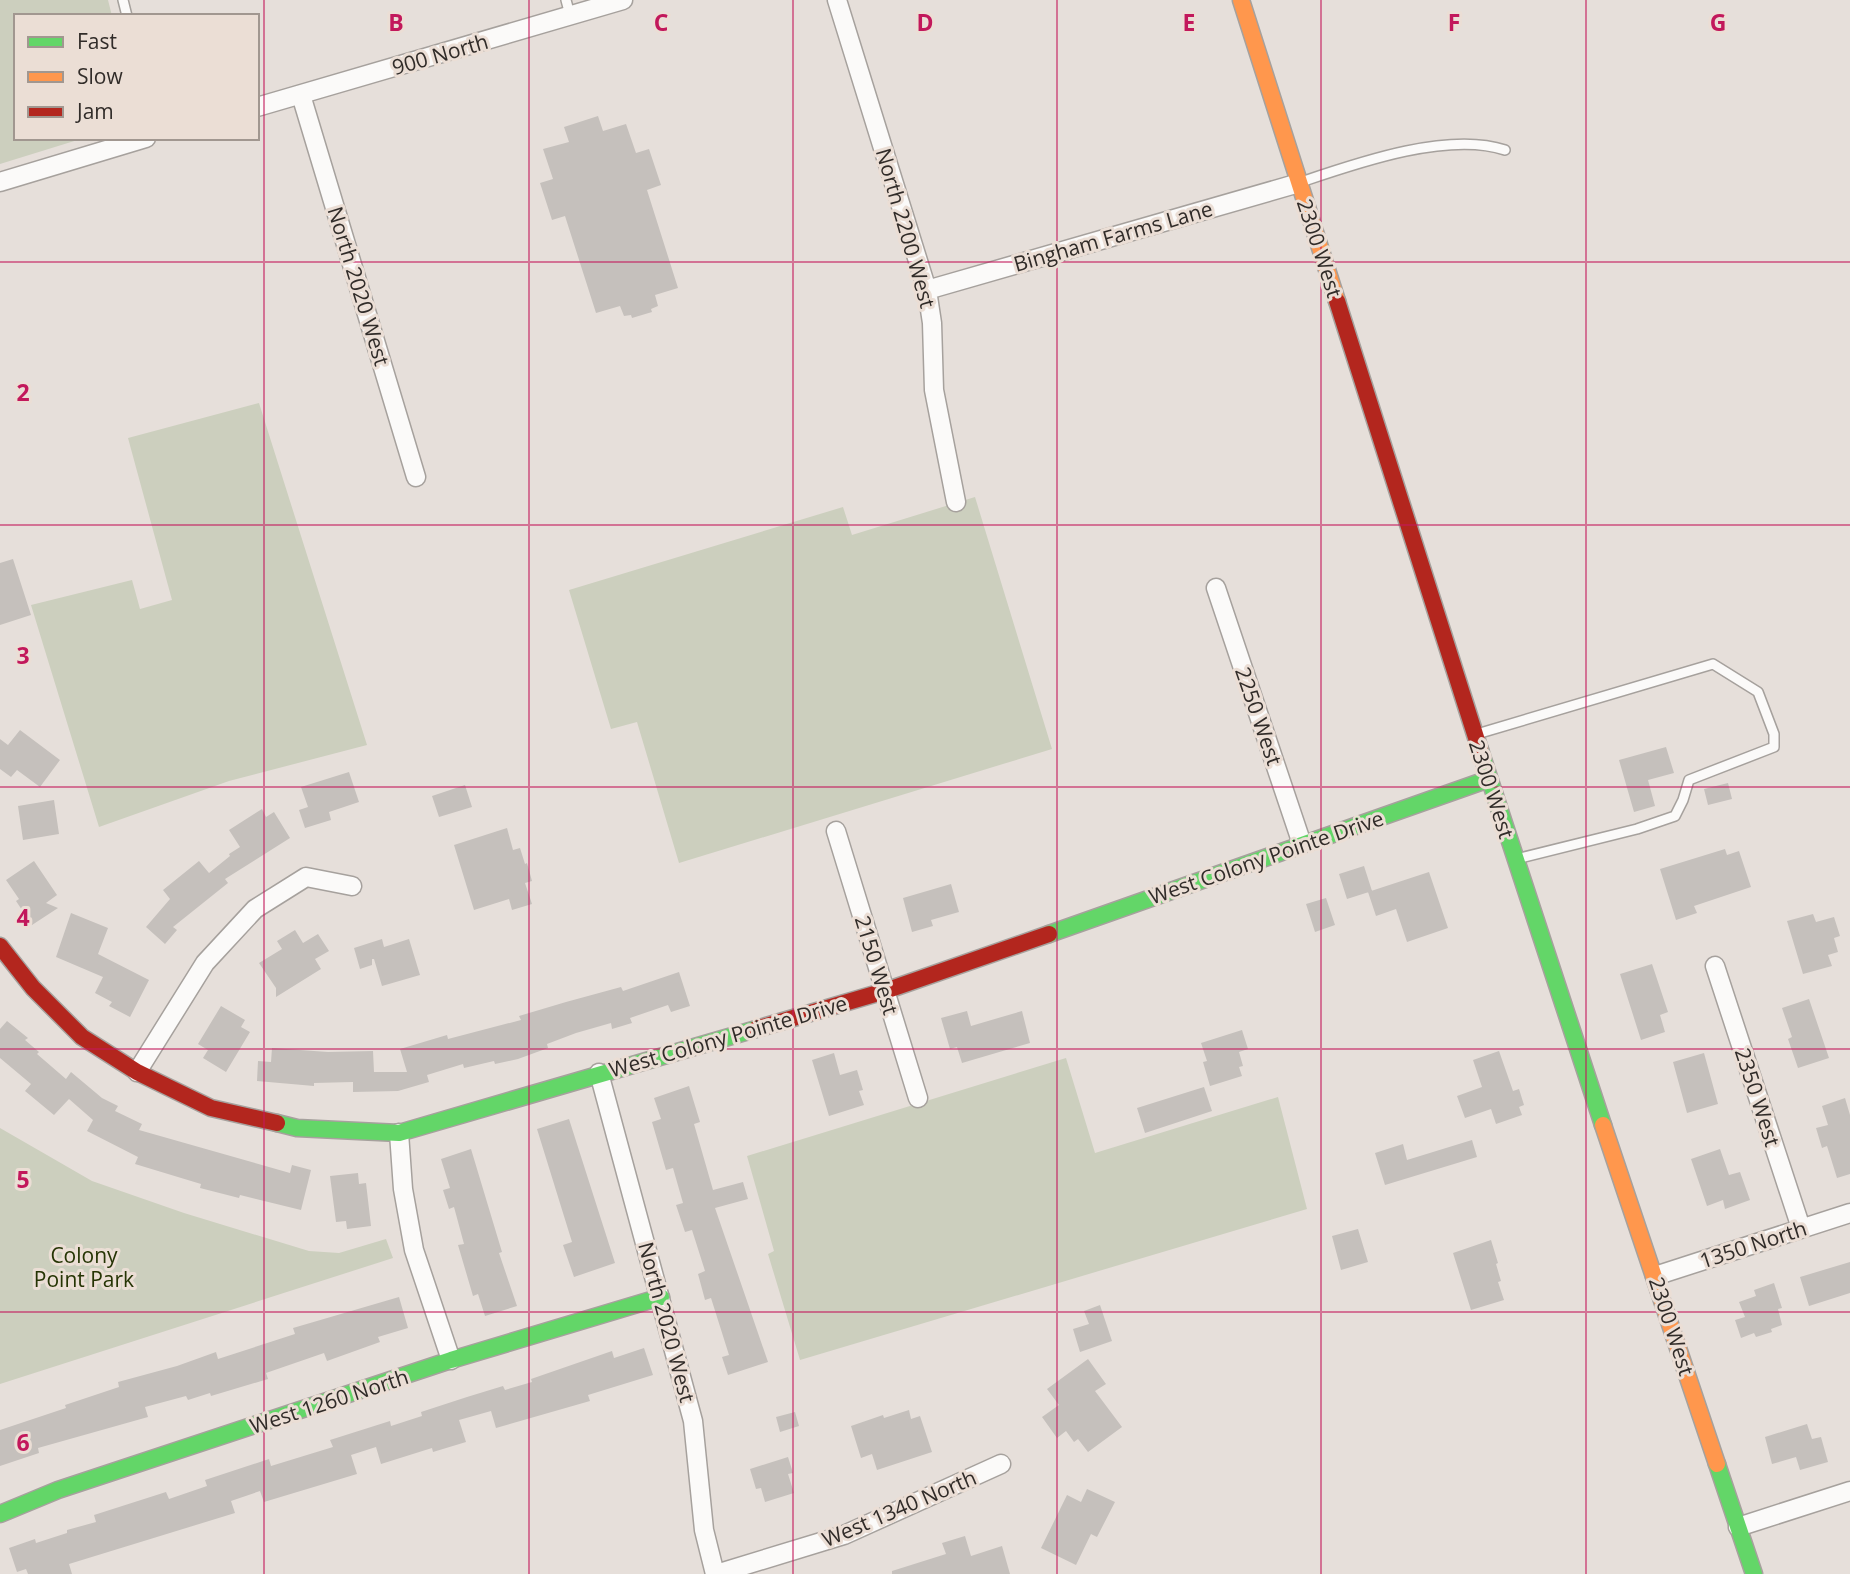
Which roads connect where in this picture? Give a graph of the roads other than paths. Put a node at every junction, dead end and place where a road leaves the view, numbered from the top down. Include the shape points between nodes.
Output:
1 (623, 0) edge
2 (837, 0) edge
3 (1241, 0) edge
4 (568, 8) edge
5 (301, 94) junction
6 (259, 106) edge
7 (139, 140) edge
8 (1505, 150) dead end
9 (0, 182) edge
10 (1299, 183) junction
11 (927, 290) junction
12 (416, 477) dead end
13 (956, 502) dead end
14 (1216, 588) dead end
15 (1475, 735) junction
16 (1489, 779) junction
17 (836, 831) dead end
18 (1302, 844) junction
19 (1515, 859) junction
20 (352, 886) dead end
21 (0, 946) edge
22 (1715, 966) dead end
23 (885, 991) junction
24 (137, 1072) junction
25 (599, 1073) junction
26 (918, 1098) dead end
27 (399, 1133) junction
28 (1850, 1213) edge
29 (1801, 1228) junction
30 (1656, 1276) junction
31 (660, 1297) junction
32 (451, 1360) junction
33 (1001, 1464) dead end
34 (1850, 1491) edge
35 (0, 1514) edge
36 (1738, 1527) junction
37 (715, 1574) edge
38 (1754, 1574) edge

1 - 4 street, 900 North
2 - 11 street, North 2200 West
3 - 10 street, 2300 West
4 - 5 street, 900 North
5 - 6 street, 900 North
5 - 12 street, North 2020 West
7 - 9 street
8 - 10 lane via 1443,145 1349,166
10 - 11 street, Bingham Farms Lane
10 - 15 street, 2300 West
11 - 13 street, North 2200 West via 934,390
14 - 18 street, 2250 West
15 - 16 street, 2300 West
15 - 19 lane via 1713,664 1758,692 1774,734 1774,747 1689,780 1675,816
16 - 18 street, West Colony Pointe Drive
16 - 19 street, 2300 West
17 - 23 street, 2150 West
18 - 23 street, West Colony Pointe Drive
19 - 30 street, 2300 West
20 - 24 street via 306,877 255,909 205,963
21 - 24 street, West Colony Pointe Drive via 33,988 82,1037
22 - 29 street, 2350 West
23 - 25 street, West Colony Pointe Drive
23 - 26 street, 2150 West
24 - 27 street, West Colony Pointe Drive via 211,1108 297,1128
25 - 27 street, West Colony Pointe Drive
25 - 31 street, North 2020 West
27 - 32 street via 414,1251
28 - 29 street, 1350 North
29 - 30 street, 1350 North
30 - 36 street, 2300 West
31 - 32 street, West 1260 North
31 - 37 street, North 2020 West via 694,1421 704,1530
32 - 35 street, West 1260 North via 58,1490
33 - 37 street, West 1340 North via 844,1535
34 - 36 street
36 - 38 street, 2300 West

